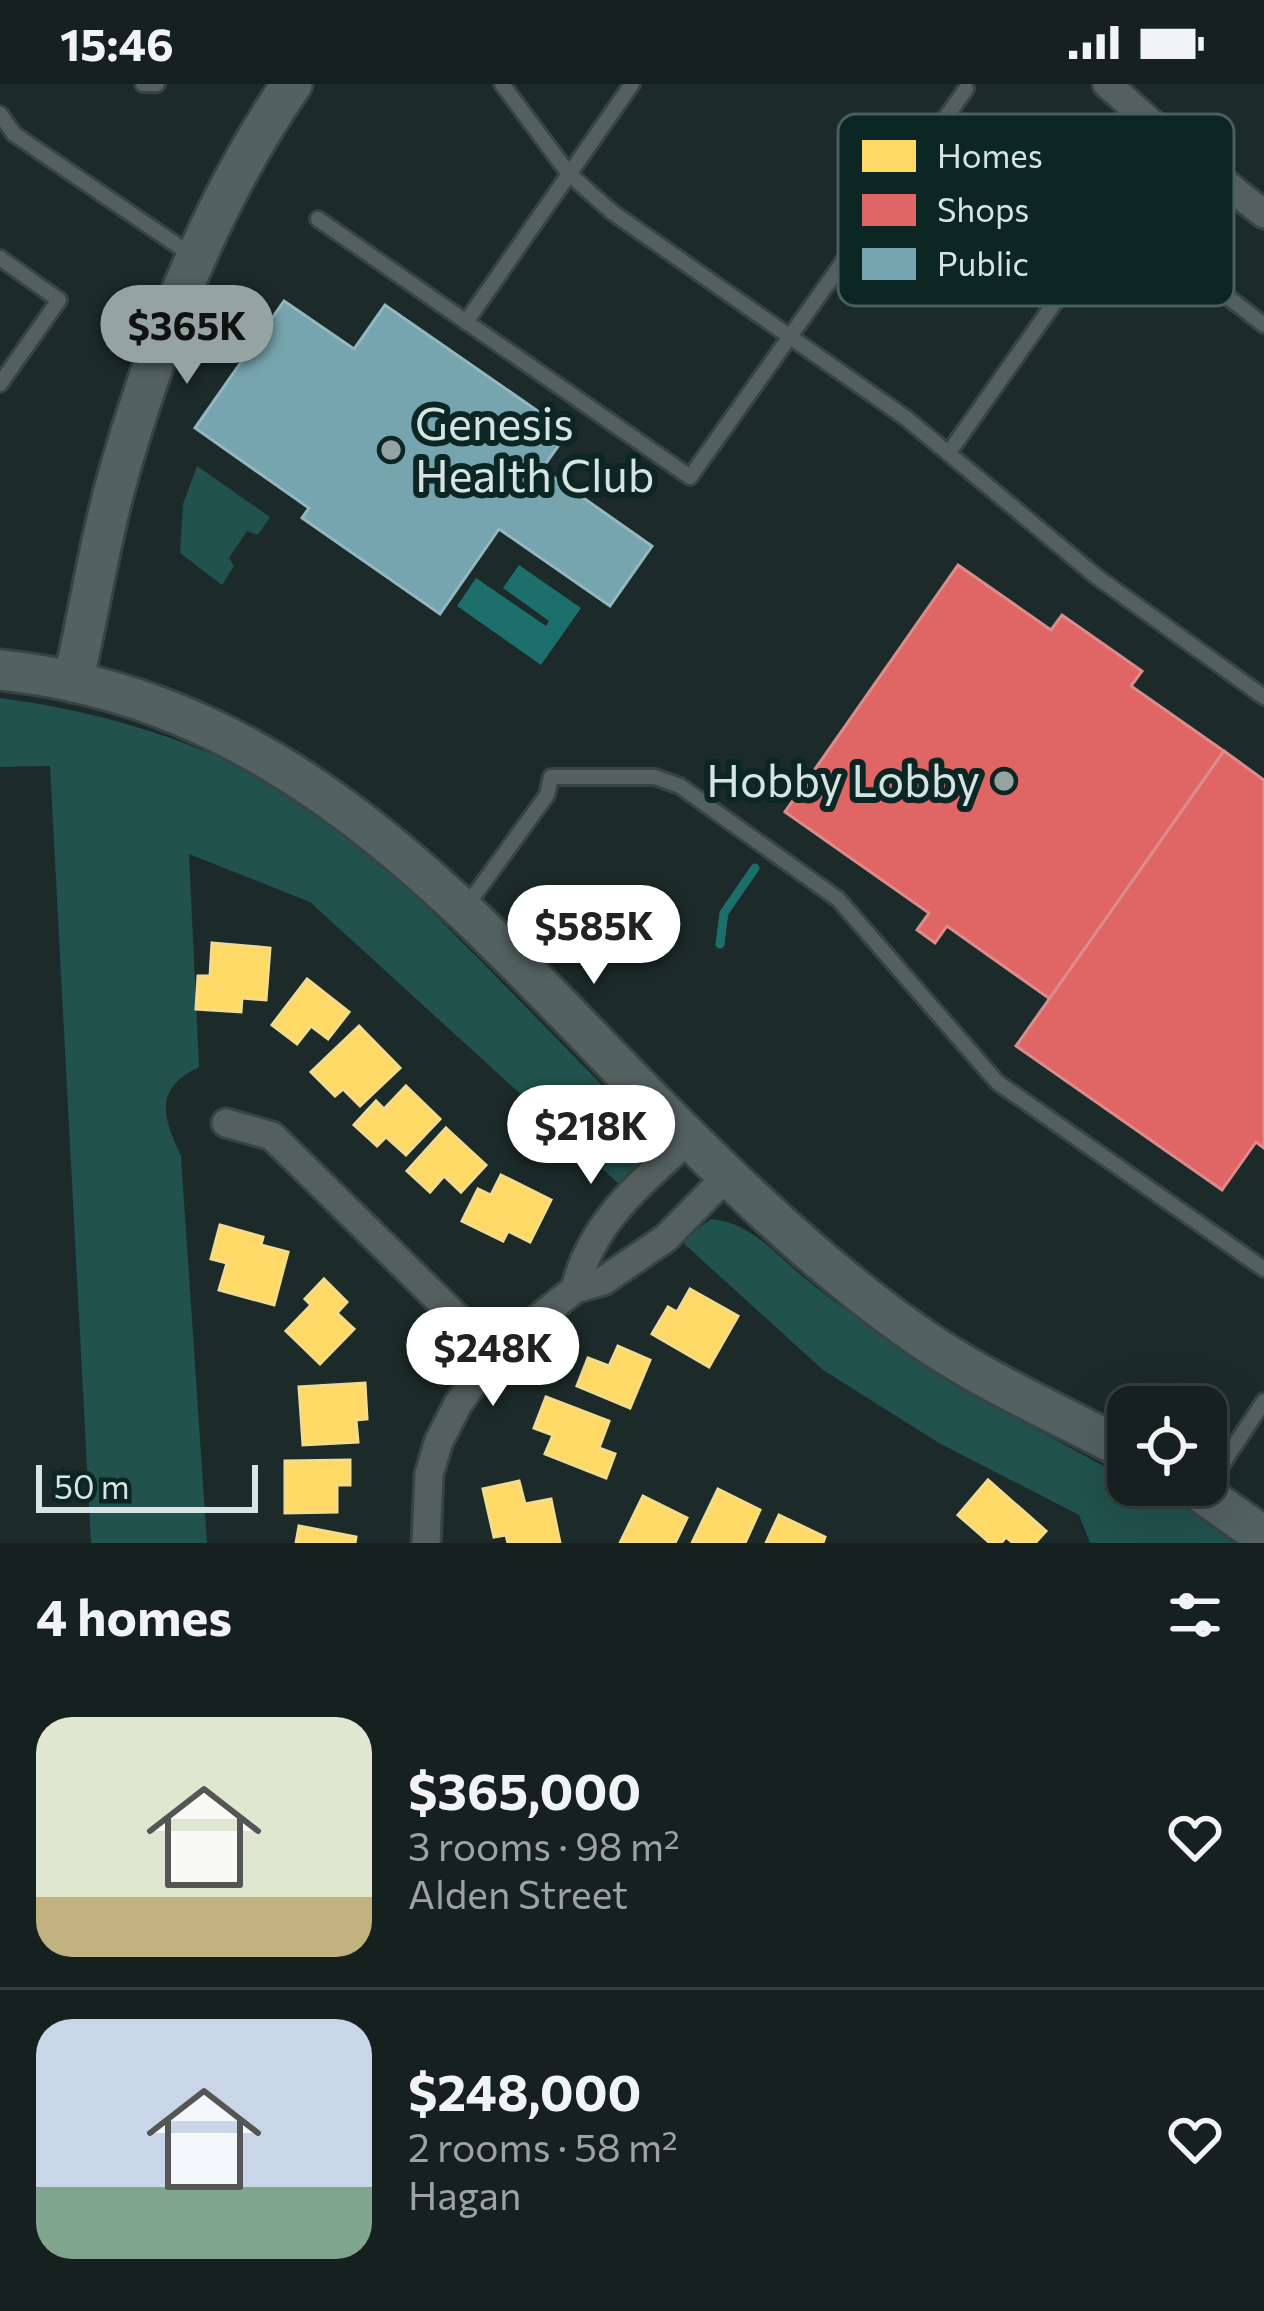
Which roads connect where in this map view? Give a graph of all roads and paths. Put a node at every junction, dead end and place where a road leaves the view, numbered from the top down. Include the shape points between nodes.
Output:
1 (143, 84) edge
2 (158, 84) edge
3 (292, 84) edge
4 (502, 84) edge
5 (632, 84) edge
6 (1107, 84) edge
7 (966, 89) dead end
8 (948, 114) edge
9 (1141, 114) edge
10 (2, 122) edge
11 (569, 174) junction
12 (1234, 190) edge
13 (1264, 214) edge
14 (318, 219) dead end
15 (0, 258) edge
16 (197, 259) junction
17 (838, 267) edge
18 (1234, 302) edge
19 (1052, 306) edge
20 (466, 322) junction
21 (1264, 325) edge
22 (788, 336) junction
23 (0, 384) edge
24 (950, 451) junction
25 (0, 670) edge
26 (73, 682) junction
27 (1264, 697) edge
28 (464, 911) junction
29 (226, 1123) dead end
30 (690, 1138) junction
31 (727, 1176) junction
32 (1264, 1269) edge
33 (575, 1289) junction
34 (494, 1354) junction
35 (1264, 1401) edge
36 (1107, 1440) edge
37 (1227, 1449) edge
38 (1222, 1506) edge
39 (1264, 1537) edge
40 (426, 1543) edge

1 - 2 lane
3 - 16 street
4 - 11 lane
5 - 11 lane
6 - 9 street
7 - 8 lane
10 - 16 lane
11 - 20 lane
11 - 22 lane
12 - 13 street
14 - 20 lane
15 - 23 lane via 58,300
16 - 26 street via 122,461
17 - 22 lane
18 - 21 lane
19 - 24 lane
20 - 22 lane via 690,477
22 - 24 lane
24 - 27 lane via 1097,577
25 - 26 street
26 - 28 street via 134,698 267,755 363,822
28 - 30 street
28 - 32 lane via 548,795 551,777 656,777 680,786 838,899 997,1082
29 - 34 street via 272,1136
30 - 31 street
30 - 33 street via 620,1201 583,1258
31 - 33 street via 666,1238 603,1281
31 - 36 street via 914,1333
33 - 34 street
34 - 40 street via 439,1442
35 - 37 lane
38 - 39 street

